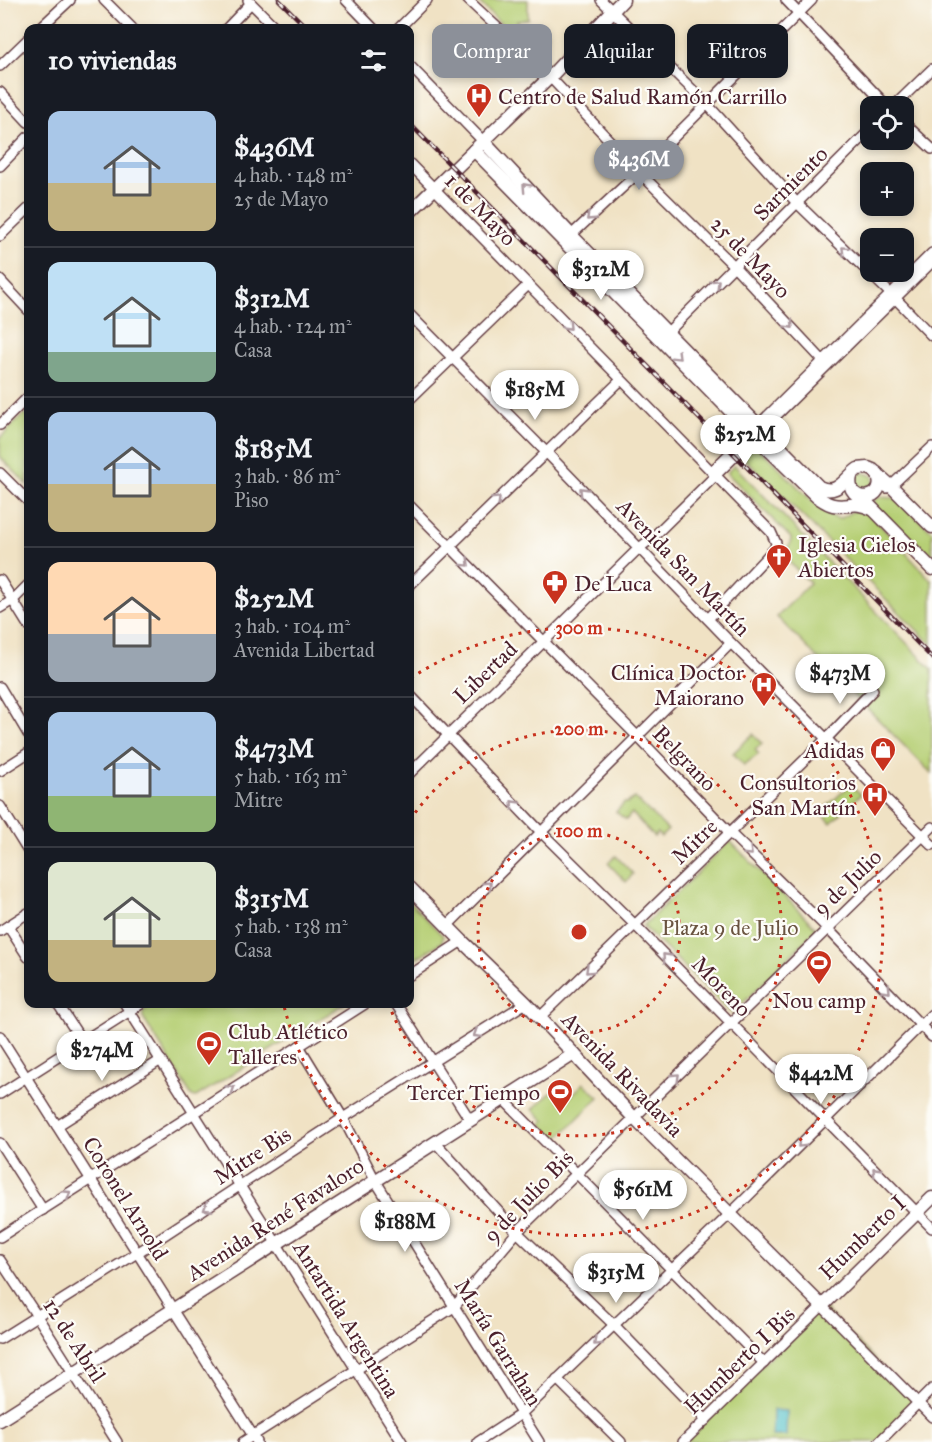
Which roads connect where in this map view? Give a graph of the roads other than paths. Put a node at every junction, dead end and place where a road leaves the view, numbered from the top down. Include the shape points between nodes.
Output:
1 (70, 0) edge
2 (104, 0) edge
3 (346, 0) edge
4 (427, 0) edge
5 (468, 0) edge
6 (601, 0) edge
7 (623, 0) edge
8 (786, 0) edge
9 (812, 0) edge
10 (250, 2) edge
11 (612, 11) junction
12 (799, 14) junction
13 (44, 24) edge
14 (128, 24) edge
15 (230, 24) edge
16 (272, 24) edge
17 (369, 24) edge
18 (403, 24) edge
19 (494, 24) edge
20 (24, 43) edge
21 (0, 66) edge
22 (932, 69) edge
23 (414, 71) edge
24 (552, 74) edge
25 (548, 78) edge
26 (552, 78) edge
27 (0, 92) edge
28 (877, 96) edge
29 (904, 96) edge
30 (707, 104) junction
31 (24, 118) edge
32 (914, 132) edge
33 (860, 140) edge
34 (24, 141) edge
35 (478, 145) junction
36 (932, 149) edge
37 (0, 166) edge
38 (414, 168) edge
39 (639, 172) junction
40 (434, 189) junction
41 (797, 203) junction
42 (414, 208) edge
43 (24, 213) edge
44 (0, 236) edge
45 (567, 238) junction
46 (932, 253) edge
47 (932, 262) edge
48 (734, 266) junction
49 (0, 280) edge
50 (528, 285) junction
51 (893, 296) junction
52 (24, 306) edge
53 (414, 319) edge
54 (664, 336) junction
55 (932, 336) edge
56 (453, 357) junction
57 (825, 363) junction
58 (621, 380) junction
59 (414, 395) edge
60 (24, 401) edge
61 (0, 425) edge
62 (757, 430) junction
63 (932, 447) edge
64 (546, 452) junction
65 (0, 473) edge
66 (877, 473) junction
67 (713, 474) junction
68 (851, 476) junction
69 (840, 485) junction
70 (891, 486) junction
71 (866, 496) junction
72 (24, 497) edge
73 (827, 503) junction
74 (847, 505) junction
75 (872, 509) junction
76 (414, 510) edge
77 (932, 526) edge
78 (449, 546) junction
79 (638, 549) junction
80 (932, 569) edge
81 (0, 580) edge
82 (414, 581) edge
83 (24, 589) edge
84 (13, 600) junction
85 (0, 608) edge
86 (24, 618) edge
87 (708, 619) junction
88 (543, 642) junction
89 (731, 643) junction
90 (0, 687) edge
91 (873, 690) dead end
92 (414, 699) edge
93 (24, 727) edge
94 (449, 735) junction
95 (638, 737) junction
96 (826, 738) junction
97 (24, 756) edge
98 (414, 769) edge
99 (0, 771) edge
100 (0, 806) edge
101 (932, 827) edge
102 (541, 832) junction
103 (730, 833) junction
104 (924, 836) junction
105 (24, 845) edge
106 (932, 845) edge
107 (414, 892) edge
108 (24, 916) edge
109 (635, 925) junction
110 (447, 926) junction
111 (4, 928) edge
112 (827, 928) junction
113 (462, 941) junction
114 (24, 952) edge
115 (414, 972) edge
116 (526, 1003) junction
117 (61, 1008) edge
118 (126, 1008) edge
119 (128, 1008) edge
120 (359, 1008) edge
121 (399, 1008) edge
122 (932, 1014) edge
123 (540, 1017) junction
124 (731, 1023) junction
125 (921, 1025) junction
126 (0, 1036) edge
127 (932, 1037) edge
128 (82, 1041) junction
129 (299, 1046) junction
130 (574, 1054) junction
131 (161, 1060) junction
132 (433, 1062) junction
133 (27, 1077) junction
134 (0, 1094) edge
135 (503, 1099) junction
136 (194, 1113) junction
137 (343, 1118) junction
138 (634, 1118) junction
139 (470, 1120) junction
140 (825, 1120) junction
141 (57, 1126) junction
142 (435, 1142) junction
143 (0, 1143) edge
144 (577, 1173) junction
145 (91, 1179) junction
146 (375, 1180) junction
147 (240, 1186) junction
148 (932, 1198) edge
149 (43, 1210) junction
150 (917, 1213) junction
151 (730, 1214) junction
152 (932, 1228) edge
153 (517, 1232) junction
154 (0, 1237) edge
155 (277, 1244) junction
156 (137, 1253) junction
157 (0, 1260) edge
158 (672, 1270) junction
159 (822, 1306) junction
160 (454, 1307) junction
161 (173, 1310) junction
162 (37, 1316) junction
163 (614, 1325) junction
164 (0, 1339) edge
165 (764, 1363) junction
166 (356, 1370) junction
167 (74, 1373) junction
168 (557, 1379) junction
169 (932, 1389) edge
170 (918, 1403) junction
171 (521, 1414) junction
172 (932, 1418) edge
173 (0, 1420) edge
174 (706, 1420) junction
175 (255, 1439) edge
176 (117, 1442) edge
177 (243, 1442) edge
178 (402, 1442) edge
179 (478, 1442) edge
180 (539, 1442) edge
181 (621, 1442) edge
182 (683, 1442) edge
183 (879, 1442) edge

1 - 13 street
2 - 14 street
3 - 17 street
4 - 18 street
5 - 19 street, 25 de Mayo
6 - 11 street
7 - 11 main road
8 - 12 street
9 - 12 street
10 - 15 street
10 - 16 street
11 - 24 main road
11 - 30 street
12 - 28 street
12 - 30 street
20 - 21 street
22 - 29 street
23 - 35 street
25 - 35 main road
26 - 39 street, 25 de Mayo
27 - 31 street
30 - 39 street
30 - 41 street
32 - 36 street
33 - 41 street, Sarmiento
34 - 37 street
35 - 40 main road
35 - 45 main road
38 - 40 street, 1 de Mayo
39 -> 45 street
39 - 48 street, 25 de Mayo
40 - 42 main road
40 - 50 street, 1 de Mayo
41 - 48 street, Sarmiento
51 -> 41 street
43 - 44 street
45 - 54 main road
46 - 51 street
47 - 51 street
54 -> 48 street, Sarmiento
48 -> 57 street, 25 de Mayo
49 - 52 street
50 - 56 street
50 -> 58 street, 1 de Mayo
51 - 55 street
51 - 57 street, Libertad
53 - 56 street, Avenida San Martín
54 - 62 main road
56 - 59 street
56 - 64 street, Avenida San Martín
57 - 62 street, Libertad
58 - 64 street
58 - 67 street, 1 de Mayo
60 - 61 street
62 - 67 street, Libertad
62 - 69 main road via 819,487 834,490
62 - 73 main road via 816,496
63 - 70 street
78 -> 64 street
79 -> 64 street, Avenida San Martín
65 - 72 street
66 - 68 main road via 863,468
66 - 70 main road
66 - 71 main road via 879,487
67 - 79 street, Libertad
67 - 87 street, 1 de Mayo via 771,532 776,543
68 - 69 main road
68 - 71 main road via 853,491
69 - 73 street
70 - 71 street
70 - 77 main road
71 - 74 main road
71 - 75 main road
73 - 74 main road
74 - 75 main road via 861,504
75 - 80 main road
76 - 78 street, Belgrano
78 - 82 street
78 -> 88 street, Belgrano
79 - 87 street, Avenida San Martín
79 - 88 street, Libertad
81 - 84 street
83 - 84 street
84 - 85 street
84 - 86 street
87 - 89 street, Avenida San Martín
88 - 94 street, Libertad
88 - 95 street, Belgrano
89 - 95 street
89 - 96 street, Avenida San Martín
90 - 93 street
91 - 96 street, Mitre
92 - 94 street, Moreno
94 - 98 street, Libertad
102 -> 94 street, Moreno
95 - 102 street
95 - 103 street, Belgrano
96 - 103 street, Mitre
96 - 104 street, Avenida San Martín
97 - 99 street
100 - 105 street
101 - 104 street, 9 de Julio
102 - 109 street, Moreno
110 -> 102 street
103 - 109 street, Mitre
103 -> 112 street, Belgrano
104 - 106 street, Avenida San Martín
104 - 112 street, 9 de Julio
107 - 110 main road, Avenida Rivadavia
108 - 111 street
109 -> 123 street, Mitre
124 -> 109 street, Moreno
110 - 113 main road, Avenida Rivadavia
111 - 114 street
112 - 124 street, 9 de Julio
112 -> 125 street, Belgrano
113 - 115 street
113 - 116 main road, Avenida Rivadavia
116 - 123 main road, Avenida Rivadavia
116 -> 132 street, Mitre Bis
117 - 128 street
118 - 128 street
119 - 131 street, Antartida Argentina
120 - 129 street
121 - 132 street
122 - 125 street
123 - 130 main road, Avenida Rivadavia
138 -> 124 street, 9 de Julio
124 - 140 street, Moreno
125 - 127 street, Belgrano
125 - 140 street
126 - 133 street, Coronel Arnold
128 - 133 street
136 -> 129 street
129 - 137 street, María Garrahan
130 - 135 main road, Avenida René Favaloro
130 - 138 main road, Avenida Rivadavia
131 - 136 street, Antartida Argentina
131 - 141 street
132 - 137 street, Mitre Bis
132 - 139 street
133 - 134 street
133 - 141 street, Coronel Arnold
135 - 139 main road, Avenida René Favaloro
135 - 144 street
136 - 145 street
136 - 147 street, Antartida Argentina
137 - 146 street, María Garrahan
137 - 147 street, Mitre Bis
138 - 144 street, 9 de Julio Bis
138 - 151 main road, Avenida Rivadavia
139 - 142 main road, Avenida René Favaloro
150 -> 140 street, Moreno
140 -> 151 street
141 - 145 street, Coronel Arnold
142 - 146 main road, Avenida René Favaloro
142 - 153 street
143 - 149 street
144 - 153 street, 9 de Julio Bis
144 - 158 street
149 -> 145 street
145 - 156 street, Coronel Arnold
146 - 155 main road, Avenida René Favaloro
146 - 160 street, María Garrahan
147 - 155 street, Antartida Argentina
147 -> 156 street, Mitre Bis
148 - 150 main road, Humberto I
149 - 154 street
150 - 152 street, Moreno
150 - 159 main road, Humberto I
151 - 158 street
151 - 159 main road, Avenida Rivadavia
153 - 160 street, 9 de Julio Bis
153 - 163 street
155 - 161 main road, Avenida René Favaloro
155 - 166 street, Antartida Argentina
156 - 161 street, Coronel Arnold
156 - 162 street, Mitre Bis
157 - 162 street, 12 de Abril
158 - 163 street
158 - 165 street
159 - 165 street, Humberto I Bis
159 - 170 street, Avenida Rivadavia
160 - 166 street, 9 de Julio Bis
160 - 171 street, María Garrahan
161 - 167 main road, Avenida René Favaloro
161 - 175 street, Coronel Arnold
162 - 164 street, Mitre Bis
162 - 167 street, 12 de Abril
163 -> 168 street
163 - 174 street
165 - 174 street, Humberto I Bis
166 - 175 street, 9 de Julio Bis
166 - 178 street, Antartida Argentina
167 - 173 main road, Avenida René Favaloro
167 - 176 street, 12 de Abril
168 - 171 street
168 - 181 street
169 - 170 street
170 - 172 street, Avenida Rivadavia
170 - 183 street
171 - 179 street
171 - 180 street, María Garrahan
174 - 182 street, Humberto I Bis
175 - 177 street, 9 de Julio Bis

